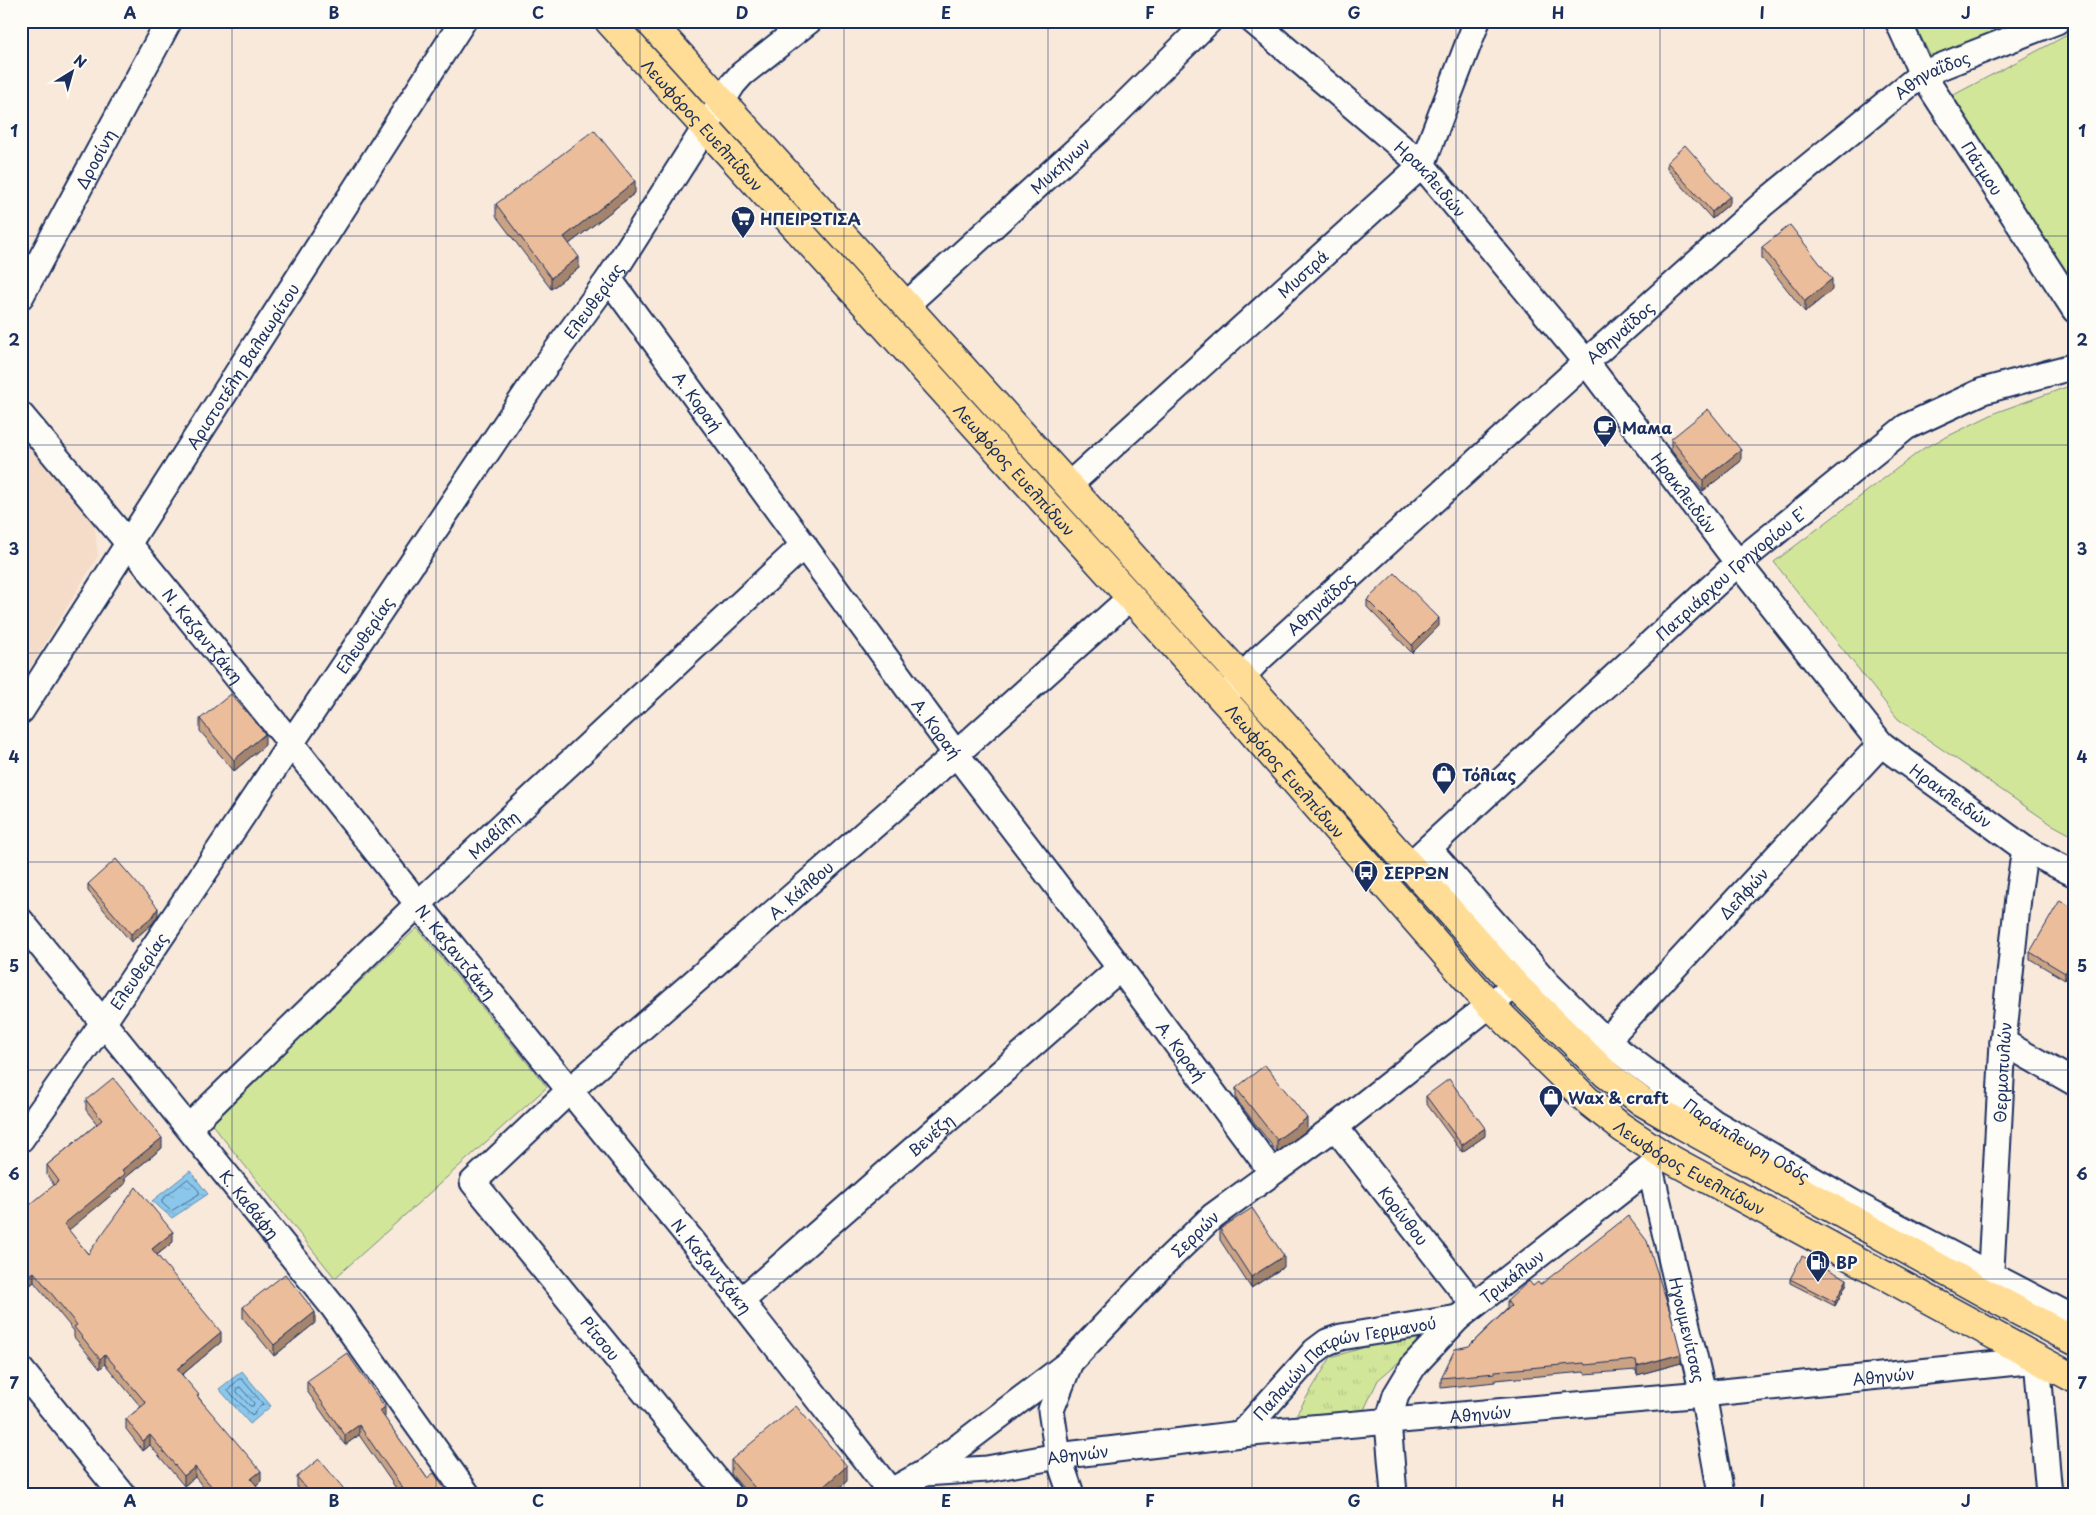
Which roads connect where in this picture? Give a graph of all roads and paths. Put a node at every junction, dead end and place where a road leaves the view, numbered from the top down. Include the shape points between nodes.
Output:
1 (169, 21) edge
2 (463, 21) edge
3 (609, 21) edge
4 (650, 21) edge
5 (1209, 21) edge
6 (1253, 21) edge
7 (1477, 21) edge
8 (1898, 21) edge
9 (2057, 21) edge
10 (799, 24) edge
11 (1922, 74) junction
12 (722, 100) junction
13 (705, 129) junction
14 (1422, 165) junction
15 (608, 279) junction
16 (21, 296) edge
17 (906, 305) junction
18 (2075, 310) edge
19 (1586, 362) junction
20 (2075, 366) edge
21 (21, 415) edge
22 (1069, 485) junction
23 (130, 544) junction
24 (804, 545) junction
25 (1738, 563) junction
26 (1130, 598) junction
27 (1242, 677) junction
28 (1221, 699) junction
29 (21, 711) edge
30 (290, 742) junction
31 (1882, 744) junction
32 (956, 754) junction
33 (2025, 849) junction
34 (1419, 857) junction
35 (2075, 874) edge
36 (418, 904) junction
37 (21, 921) edge
38 (1120, 968) junction
39 (1515, 985) junction
40 (1489, 1004) junction
41 (103, 1023) junction
42 (1606, 1042) junction
43 (2003, 1042) junction
44 (2075, 1082) edge
45 (569, 1091) junction
46 (189, 1127) junction
47 (1335, 1127) junction
48 (21, 1139) edge
49 (1656, 1162) junction
50 (1272, 1172) junction
51 (473, 1182) joint
52 (1990, 1285) junction
53 (741, 1301) junction
54 (1466, 1311) junction
55 (2075, 1318) edge
56 (2075, 1341) edge
57 (2037, 1360) junction
58 (1070, 1362) junction
59 (21, 1370) edge
60 (2075, 1379) edge
61 (1703, 1394) junction
62 (1388, 1422) junction
63 (1241, 1434) junction
64 (1058, 1456) junction
65 (924, 1473) junction
66 (888, 1492) edge
67 (122, 1494) edge
68 (467, 1494) edge
69 (728, 1494) edge
70 (1071, 1494) edge
71 (1394, 1494) edge
72 (1720, 1494) edge
73 (2049, 1494) edge

1 - 16 street, Δροσίνη
2 - 23 street, Αριστοτέλη Βαλαωρίτου
3 - 13 main road, Λεωφόρος Ευελπίδων
4 - 12 main road, Λεωφόρος Ευελπίδων
5 - 17 street, Μυκήνων via 1105,124
6 - 14 street, Ηρακλειδών
7 - 14 street, Μυστρά
8 - 11 street, Πάτμου
9 - 11 street, Αθηναΐδος
10 - 12 street, Ελευθερίας via 742,74
11 - 18 street, Πάτμου
11 - 19 street, Αθηναΐδος via 1764,203
12 - 13 street, Ελευθερίας
12 - 17 main road, Λεωφόρος Ευελπίδων
13 - 15 street, Ελευθερίας
13 - 26 main road, Λεωφόρος Ευελπίδων
14 - 19 street, Ηρακλειδών
14 - 22 street, Μυστρά
15 - 24 street, Α. Κοραή
15 - 30 street, Ελευθερίας via 538,376
17 - 22 main road, Λεωφόρος Ευελπίδων
19 - 25 street, Ηρακλειδών
19 - 27 street, Αθηναΐδος
20 - 25 street, Πατριάρχου Γρηγορίου Ε' via 1983,391 1906,427
21 - 23 street, Ν. Καζαντζάκη
22 - 27 main road, Λεωφόρος Ευελπίδων
23 - 29 street, Αριστοτέλη Βαλαωρίτου
23 - 30 street, Ν. Καζαντζάκη
24 - 32 street, Α. Κοραή
24 - 36 street, Μαβίλη
25 - 31 street, Ηρακλειδών
25 - 34 street, Πατριάρχου Γρηγορίου Ε'
26 - 28 main road, Λεωφόρος Ευελπίδων
26 - 32 street, A. Κάλβου
27 - 28 street, Αθηναΐδος
27 - 34 main road, Λεωφόρος Ευελπίδων
28 - 40 main road, Λεωφόρος Ευελπίδων
30 - 36 street, Ν. Καζαντζάκη
30 - 41 street, Ελευθερίας
31 - 33 street, Ηρακλειδών
31 - 42 street, Δελφών
32 - 38 street, Α. Κοραή
32 - 45 street, A. Κάλβου
33 - 35 street, Ηρακλειδών
33 - 43 street, Θερμοπυλών
34 - 39 main road, Λεωφόρος Ευελπίδων
34 - 42 street, Παράπλευρη Οδός
36 - 45 street, Ν. Καζαντζάκη
36 - 46 street, Μαβίλη
37 - 41 street, Κ. Καβάφη
38 - 50 street, Α. Κοραή
38 - 53 street, Βενέζη
39 - 40 street, Σερρών
39 - 52 main road, Λεωφόρος Ευελπίδων via 1606,1074 1641,1101
40 - 47 street, Σερρών
40 - 49 main road, Λεωφόρος Ευελπίδων
41 - 46 street, Κ. Καβάφη
41 - 48 street, Ελευθερίας
42 - 52 street, Παράπλευρη Οδός via 1712,1122
43 - 44 street
43 - 52 street, Θερμοπυλών
45 - 51 street, A. Κάλβου
45 - 53 street, Ν. Καζαντζάκη
46 - 68 street, Κ. Καβάφη via 334,1308
47 - 50 street, Σερρών
47 - 54 street, Κορίνθου
49 - 54 street, Τρικάλων
49 - 57 main road, Λεωφόρος Ευελπίδων
49 - 61 street, Ηγουμενίτσας
50 - 58 street, Σερρών via 1213,1216 1164,1262
51 - 69 street, Ρίτσου
52 - 55 street, Παράπλευρη Οδός
52 - 56 main road, Λεωφόρος Ευελπίδων
53 - 66 street, Ν. Καζαντζάκη
54 - 62 street, Τρικάλων via 1414,1365 1396,1395
54 - 63 street, Παλαιών Πατρών Γερμανού via 1327,1342 1315,1351
57 - 60 main road, Λεωφόρος Ευελπίδων
57 - 61 street, Αθηνών
57 - 73 street
58 - 64 street via 1051,1410
58 - 65 street, Σερρών
59 - 67 street
61 - 62 street, Αθηνών
61 - 72 street, Ηγουμενίτσας
62 - 63 street, Αθηνών
62 - 71 street
63 - 64 street, Αθηνών
64 - 65 street, Αθηνών via 987,1469
64 - 70 street
65 - 66 street, Σερρών

